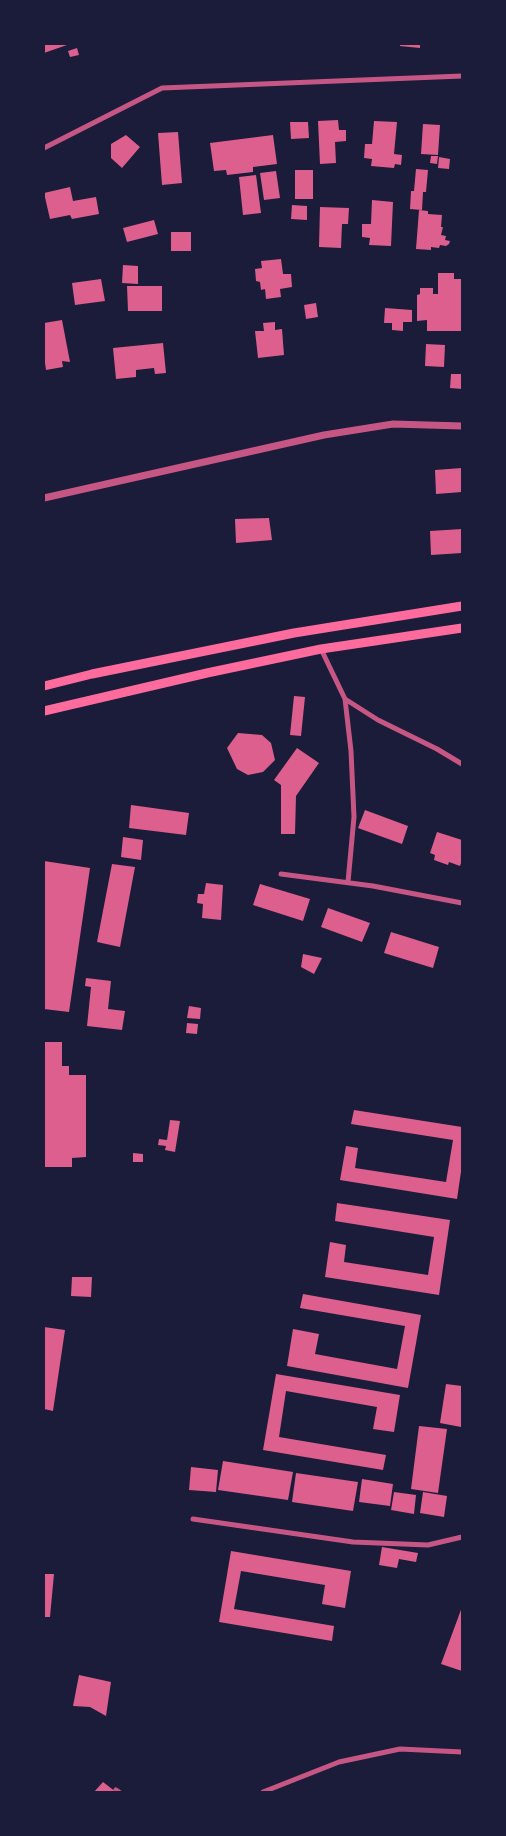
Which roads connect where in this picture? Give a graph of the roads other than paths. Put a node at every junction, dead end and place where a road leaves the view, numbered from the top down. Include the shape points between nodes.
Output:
1 (462, 76) edge
2 (44, 148) edge
3 (462, 426) edge
4 (44, 498) edge
5 (462, 606) edge
6 (462, 628) edge
7 (321, 649) junction
8 (44, 686) edge
9 (345, 699) junction
10 (44, 711) edge
11 (462, 764) edge
12 (281, 874) dead end
13 (348, 882) junction
14 (462, 903) edge
15 (193, 1519) dead end
16 (462, 1537) edge
17 (462, 1752) edge
18 (263, 1792) edge

1 - 2 street via 162,88
3 - 4 street via 393,424 324,435
5 - 8 main road via 285,635
6 - 7 main road
7 - 9 street
7 - 10 main road
9 - 11 street
9 - 13 street via 354,817
12 - 13 street
13 - 14 street
15 - 16 street via 354,1542 428,1545
17 - 18 street via 400,1750 339,1762

